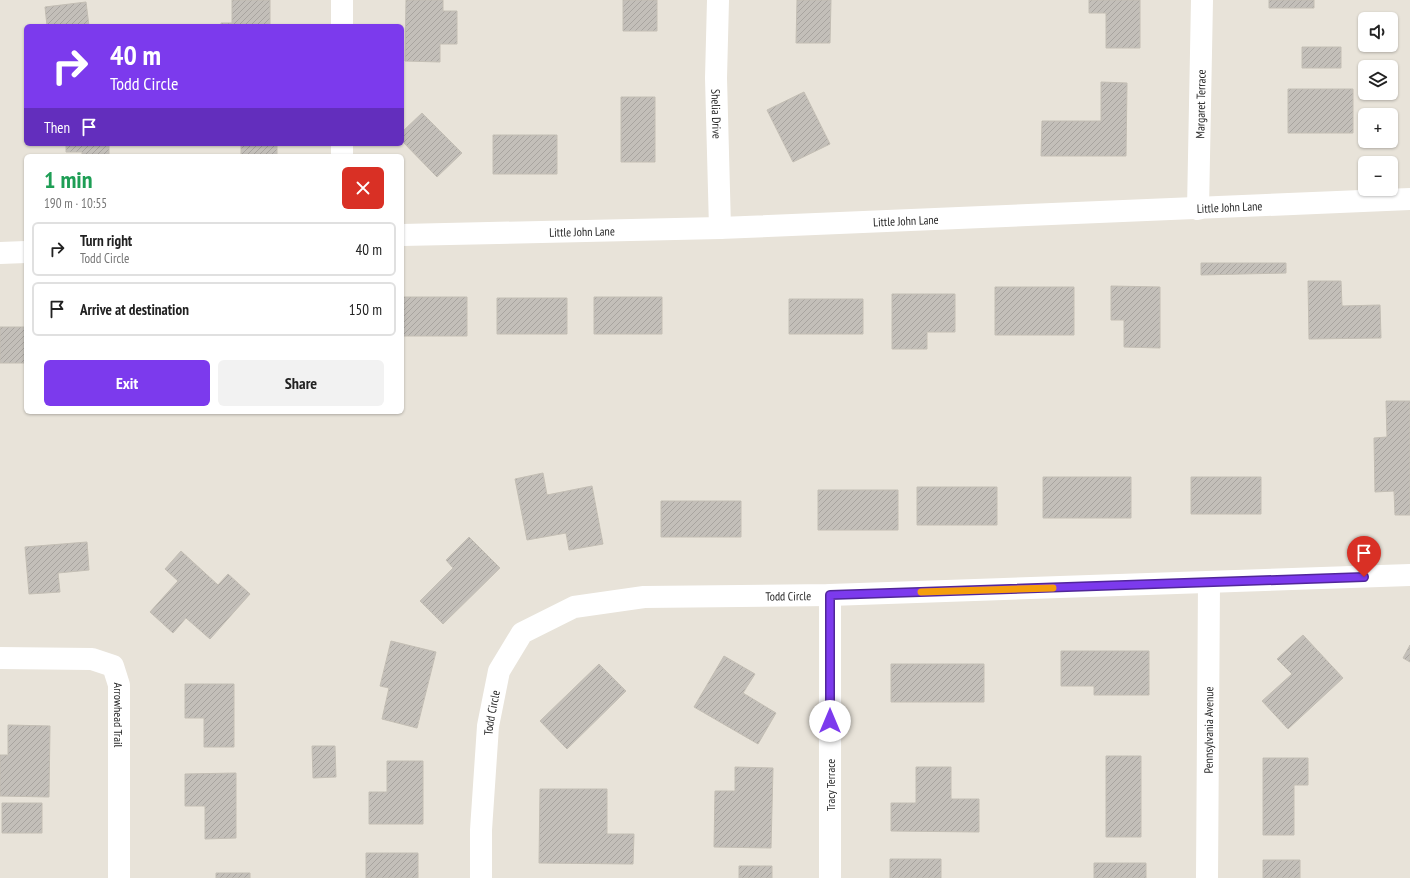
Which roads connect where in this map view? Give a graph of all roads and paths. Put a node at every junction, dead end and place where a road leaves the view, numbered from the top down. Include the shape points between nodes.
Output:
1 (342, 0) edge
2 (718, 0) edge
3 (1202, 0) edge
4 (342, 24) edge
5 (1410, 199) edge
6 (1198, 209) junction
7 (720, 228) junction
8 (404, 235) edge
9 (24, 252) edge
10 (0, 253) edge
11 (1410, 575) edge
12 (1210, 583) junction
13 (830, 595) junction
14 (0, 658) edge
15 (119, 878) edge
16 (481, 878) edge
17 (830, 878) edge
18 (1207, 878) edge

1 - 4 street
2 - 7 street, Shelia Drive via 716,78
3 - 6 street, Margaret Terrace
5 - 6 street, Little John Lane
6 - 7 street, Little John Lane
7 - 8 street, Little John Lane
9 - 10 street
11 - 12 street, Todd Circle
12 - 13 street, Todd Circle
12 - 18 street, Pennsylvania Avenue
13 - 16 street, Todd Circle via 644,597 574,607 522,633 499,671 488,726 481,830
13 - 17 street, Tracy Terrace
14 - 15 street, Arrowhead Trail via 92,659 113,666 119,685

